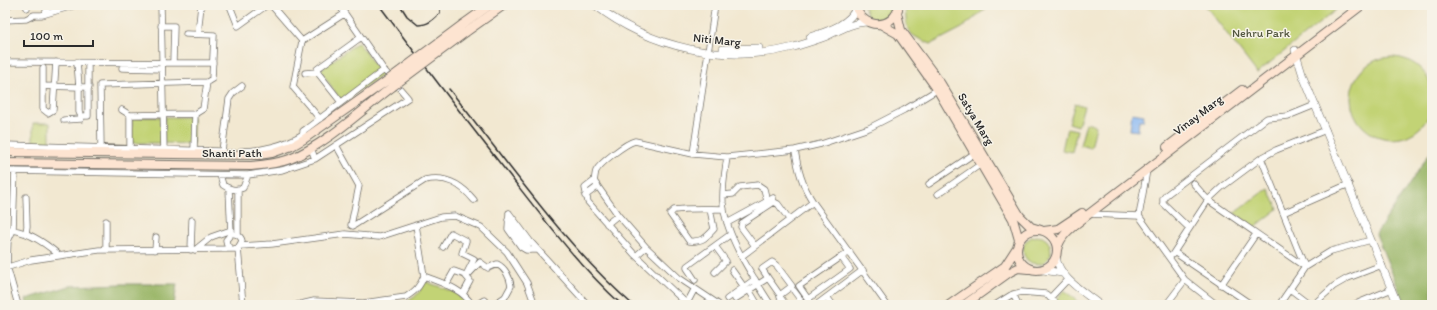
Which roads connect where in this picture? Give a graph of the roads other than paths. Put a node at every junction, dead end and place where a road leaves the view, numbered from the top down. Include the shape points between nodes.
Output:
1 (9, 5) edge
2 (48, 5) edge
3 (76, 5) edge
4 (161, 5) edge
5 (201, 5) edge
6 (232, 5) edge
7 (267, 5) edge
8 (271, 5) edge
9 (338, 5) edge
10 (490, 5) edge
11 (504, 5) edge
12 (595, 5) edge
13 (602, 5) edge
14 (715, 5) edge
15 (1353, 5) edge
16 (1362, 5) edge
17 (5, 6) edge
18 (856, 6) edge
19 (898, 9) edge
20 (45, 14) junction
21 (344, 14) junction
22 (5, 20) edge
23 (866, 22) junction
24 (882, 24) junction
25 (161, 26) junction
26 (464, 28) junction
27 (186, 34) dead end
28 (198, 34) junction
29 (360, 38) junction
30 (302, 41) junction
31 (707, 50) junction
32 (1296, 52) junction
33 (5, 62) edge
34 (56, 62) junction
35 (77, 62) junction
36 (155, 62) junction
37 (161, 62) junction
38 (173, 62) junction
39 (213, 63) junction
40 (88, 67) dead end
41 (43, 68) dead end
42 (122, 68) dead end
43 (155, 69) junction
44 (162, 70) junction
45 (384, 70) junction
46 (317, 72) junction
47 (305, 73) dead end
48 (207, 82) junction
49 (390, 83) junction
50 (162, 84) junction
51 (43, 86) junction
52 (242, 86) dead end
53 (54, 87) junction
54 (79, 87) junction
55 (89, 87) junction
56 (940, 88) junction
57 (341, 102) junction
58 (1315, 105) junction
59 (122, 110) dead end
60 (163, 114) junction
61 (195, 114) junction
62 (130, 115) junction
63 (81, 116) junction
64 (320, 119) junction
65 (64, 120) dead end
66 (1326, 130) junction
67 (303, 137) junction
68 (5, 145) edge
69 (130, 145) dead end
70 (336, 145) junction
71 (101, 148) junction
72 (311, 148) junction
73 (194, 150) junction
74 (795, 150) junction
75 (222, 151) junction
76 (5, 152) edge
77 (164, 152) junction
78 (975, 153) junction
79 (693, 154) junction
80 (727, 157) junction
81 (1261, 158) junction
82 (315, 159) junction
83 (5, 163) edge
84 (161, 164) junction
85 (981, 164) junction
86 (1147, 170) junction
87 (5, 171) edge
88 (15, 171) junction
89 (161, 174) junction
90 (220, 175) junction
91 (248, 175) junction
92 (594, 181) junction
93 (1193, 183) dead end
94 (929, 184) dead end
95 (1348, 184) junction
96 (598, 186) junction
97 (229, 188) junction
98 (238, 189) junction
99 (938, 194) dead end
100 (723, 195) junction
101 (585, 196) junction
102 (26, 197) dead end
103 (773, 198) dead end
104 (474, 200) dead end
105 (1208, 200) junction
106 (767, 201) junction
107 (812, 202) junction
108 (724, 208) junction
109 (710, 209) junction
110 (1282, 213) junction
111 (1089, 214) junction
112 (618, 215) junction
113 (1139, 216) junction
114 (789, 219) junction
115 (192, 220) dead end
116 (106, 221) dead end
117 (727, 223) junction
118 (607, 224) junction
119 (416, 225) junction
120 (1189, 228) junction
121 (5, 229) edge
122 (13, 230) junction
123 (1043, 231) junction
124 (231, 232) junction
125 (26, 233) junction
126 (731, 234) junction
127 (1256, 234) junction
128 (238, 235) junction
129 (156, 237) dead end
130 (1371, 240) junction
131 (1017, 244) junction
132 (715, 246) junction
133 (754, 246) junction
134 (239, 247) junction
135 (443, 247) dead end
136 (646, 247) junction
137 (231, 249) junction
138 (106, 250) junction
139 (155, 250) junction
140 (193, 250) junction
141 (538, 250) junction
142 (850, 252) junction
143 (1174, 252) junction
144 (59, 254) junction
145 (1057, 254) junction
146 (637, 255) junction
147 (742, 256) junction
148 (841, 257) junction
149 (1169, 258) junction
150 (1382, 265) junction
151 (6, 267) edge
152 (1305, 267) junction
153 (1028, 269) junction
154 (732, 270) dead end
155 (863, 270) junction
156 (1043, 270) junction
157 (715, 272) dead end
158 (1062, 273) junction
159 (466, 275) junction
160 (424, 276) junction
161 (768, 278) junction
162 (1068, 279) junction
163 (695, 280) dead end
164 (1185, 280) junction
165 (757, 281) junction
166 (446, 285) junction
167 (1221, 285) junction
168 (746, 288) junction
169 (1290, 289) junction
170 (1392, 289) junction
171 (694, 290) junction
172 (794, 291) dead end
173 (463, 294) junction
174 (1013, 294) junction
175 (780, 297) dead end
176 (827, 297) junction
177 (1050, 298) junction
178 (727, 299) dead end
179 (735, 299) dead end
180 (808, 299) junction
181 (1017, 302) dead end
182 (1307, 302) dead end
183 (686, 304) edge
184 (718, 304) edge
185 (18, 305) edge
186 (243, 305) edge
187 (297, 305) edge
188 (472, 305) edge
189 (476, 305) edge
190 (489, 305) edge
191 (493, 305) edge
192 (535, 305) edge
193 (588, 305) edge
194 (758, 305) edge
195 (771, 305) edge
196 (786, 305) edge
197 (798, 305) edge
198 (813, 305) edge
199 (816, 305) edge
200 (833, 305) edge
201 (887, 305) edge
202 (949, 305) edge
203 (964, 305) edge
204 (995, 305) edge
205 (1058, 305) edge
206 (1100, 305) edge
207 (1166, 305) edge
208 (1217, 305) edge
209 (1252, 305) edge
210 (1279, 305) edge
211 (1313, 305) edge
212 (1353, 305) edge
213 (1398, 305) edge

1 - 17 street
2 - 20 street
3 - 20 street
4 - 25 street
5 - 28 street
6 - 7 street via 230,6 238,26
8 - 30 street
9 - 21 street
10 - 26 main road, Shanti Path
11 - 26 main road, Shanti Path
12 - 31 street, Niti Marg via 638,32 676,45
13 - 31 street, Niti Marg via 653,34
14 - 31 street
15 - 32 main road, Vinay Marg
16 - 32 main road, Vinay Marg
18 - 23 main road via 859,15
18 - 31 street, Niti Marg via 853,15 846,20 828,30 794,42 759,48
19 - 24 main road via 892,19
19 - 56 main road, Satya Marg via 901,30
20 - 22 street via 26,19
21 - 29 street
21 - 30 street
23 - 24 main road
23 - 31 street, Niti Marg via 848,25 811,42 773,51 741,55
24 - 56 main road, Satya Marg via 898,34
25 - 37 street
25 - 38 street via 174,26
26 - 49 main road, Shanti Path, bridge
27 - 28 street
28 - 39 street via 214,34
29 - 45 street
29 - 46 street via 319,67
30 - 64 street via 292,87
31 - 79 street
32 - 58 street
32 - 86 main road, Vinay Marg
32 - 123 main road, Vinay Marg via 1075,218 1058,229
33 - 34 street
34 - 35 street
34 - 53 street
35 - 36 street
35 - 54 street
36 - 37 street
36 - 43 street
37 - 38 street
37 - 44 street
38 - 39 street
39 - 48 street via 213,76
40 - 55 street
41 - 51 street
42 - 43 street
43 - 44 street
44 - 50 street
45 - 57 street
45 - 70 street via 408,98
46 - 47 street
46 - 57 street
48 - 50 street
48 - 61 street via 203,109
49 - 67 main road, Shanti Path
49 - 72 main road, Shanti Path
50 - 60 street
50 - 71 street via 100,85
51 - 53 street
51 - 53 street via 43,109 48,114 53,110
52 - 75 street via 233,92 229,99
53 - 54 street
54 - 55 street
54 - 63 street
55 - 63 street via 89,114
56 - 74 street via 869,128
56 - 78 main road, Satya Marg
56 - 123 main road, Satya Marg via 1020,216 1031,227
57 - 64 street
58 - 66 street
58 - 120 street via 1288,116 1267,118 1166,195 1163,203
59 - 62 street
60 - 61 street
60 - 62 street
60 - 77 street
61 - 73 street
62 - 69 street
63 - 65 street via 81,119
64 - 67 street via 306,129
66 - 81 street
66 - 95 street
67 - 75 street via 245,151
67 - 77 main road, Shanti Path via 292,146 259,155
68 - 71 street
70 - 82 street
70 - 104 street via 358,186 351,225 353,226 425,180 436,177 463,188
71 - 77 street
72 - 82 street
72 - 84 main road, Shanti Path via 290,159 271,164
73 - 75 street
73 - 77 street
74 - 80 street
74 - 107 street via 800,178
76 - 77 main road, Shanti Path
78 - 85 main road, Satya Marg
78 - 94 street
79 - 80 street
79 - 92 street via 643,143 627,143 596,171
80 - 100 street
81 - 105 street
81 - 110 street
82 - 91 street via 282,170
83 - 84 main road, Shanti Path
84 - 89 street
85 - 99 street
85 - 131 main road, Satya Marg via 1013,219
86 - 111 main road, Vinay Marg
86 - 113 street
87 - 88 street
88 - 89 street
88 - 122 street
89 - 90 street
90 - 91 street
90 - 97 street via 222,185
91 - 98 street via 243,188
92 - 96 street
92 - 101 street via 585,188
93 - 105 street
95 - 110 street
95 - 130 street
96 - 101 street
96 - 112 street
97 - 98 street
97 - 124 street
98 - 128 street
100 - 106 street via 733,194 740,187 758,185 764,189
100 - 108 street
101 - 118 street
102 - 125 street
103 - 106 street
105 - 120 street
105 - 127 street
106 - 117 street
107 - 114 street
107 - 142 street
108 - 109 street
108 - 117 street
109 - 109 street via 674,210 670,214 689,241 698,242 704,240 714,229
110 - 152 street
111 - 113 street
111 - 145 main road, Vinay Marg via 1064,235 1059,242
112 - 118 street
112 - 136 street
113 - 149 street
114 - 133 street
114 - 133 street via 774,202 742,223 741,227
115 - 140 street
116 - 138 street
117 - 126 street
118 - 146 street
119 - 134 street via 374,238 344,234
119 - 160 street
119 - 192 street via 447,215 462,218 481,227 513,260 527,283
120 - 143 street
121 - 122 street
122 - 125 street
122 - 151 street via 8,241
123 - 131 main road via 1028,232
123 - 145 main road via 1054,239
124 - 128 street
124 - 137 street via 226,240 227,246
124 - 140 street via 211,237
125 - 144 street
126 - 132 street
126 - 147 street
127 - 152 street
127 - 167 street
128 - 134 street via 241,239
129 - 139 street
130 - 150 street
130 - 152 street via 1330,251
131 - 153 main road via 1019,260
131 - 202 main road via 1005,266
132 - 157 street via 726,261
132 - 163 street via 687,266
133 - 147 street
134 - 137 street
134 - 186 street
135 - 159 street via 451,233 466,240 462,254 474,259
136 - 146 street
136 - 171 street
137 - 140 street
138 - 139 street
138 - 144 street
139 - 140 street
141 - 141 street via 509,213 508,220 530,250
141 - 193 street
142 - 148 street
142 - 155 street
143 - 149 street
143 - 167 street
144 - 151 street
145 - 156 main road via 1053,262
145 - 158 street via 1057,265
146 - 183 street
147 - 165 street
148 - 180 street via 850,269
148 - 180 street via 799,286
149 - 164 street
150 - 170 street
150 - 211 street via 1334,286
151 - 185 street
152 - 169 street
153 - 156 main road
153 - 203 main road via 1018,268 1010,272
154 - 168 street
155 - 176 street
155 - 201 street
156 - 158 street
158 - 162 street
159 - 166 street via 454,271
159 - 173 street via 470,281
159 - 191 street via 480,262 488,268 500,265 508,275 511,286 505,297
160 - 166 street
160 - 187 street via 417,289 406,297 363,303 314,301
161 - 161 street via 762,269 774,263 792,286 780,295
161 - 165 street
162 - 177 street
162 - 206 street
164 - 207 street
164 - 208 street
165 - 168 street
165 - 195 street
166 - 173 street
167 - 209 street
168 - 178 street
168 - 179 street
168 - 194 street
169 - 182 street
169 - 210 street
170 - 212 street
170 - 213 street
171 - 183 street
171 - 184 street
172 - 197 street via 800,299
173 - 188 street
174 - 177 street via 1046,294
174 - 181 street
174 - 204 street
175 - 196 street
176 - 199 street
176 - 200 street
177 - 205 street
180 - 198 street
189 - 190 street via 484,300

